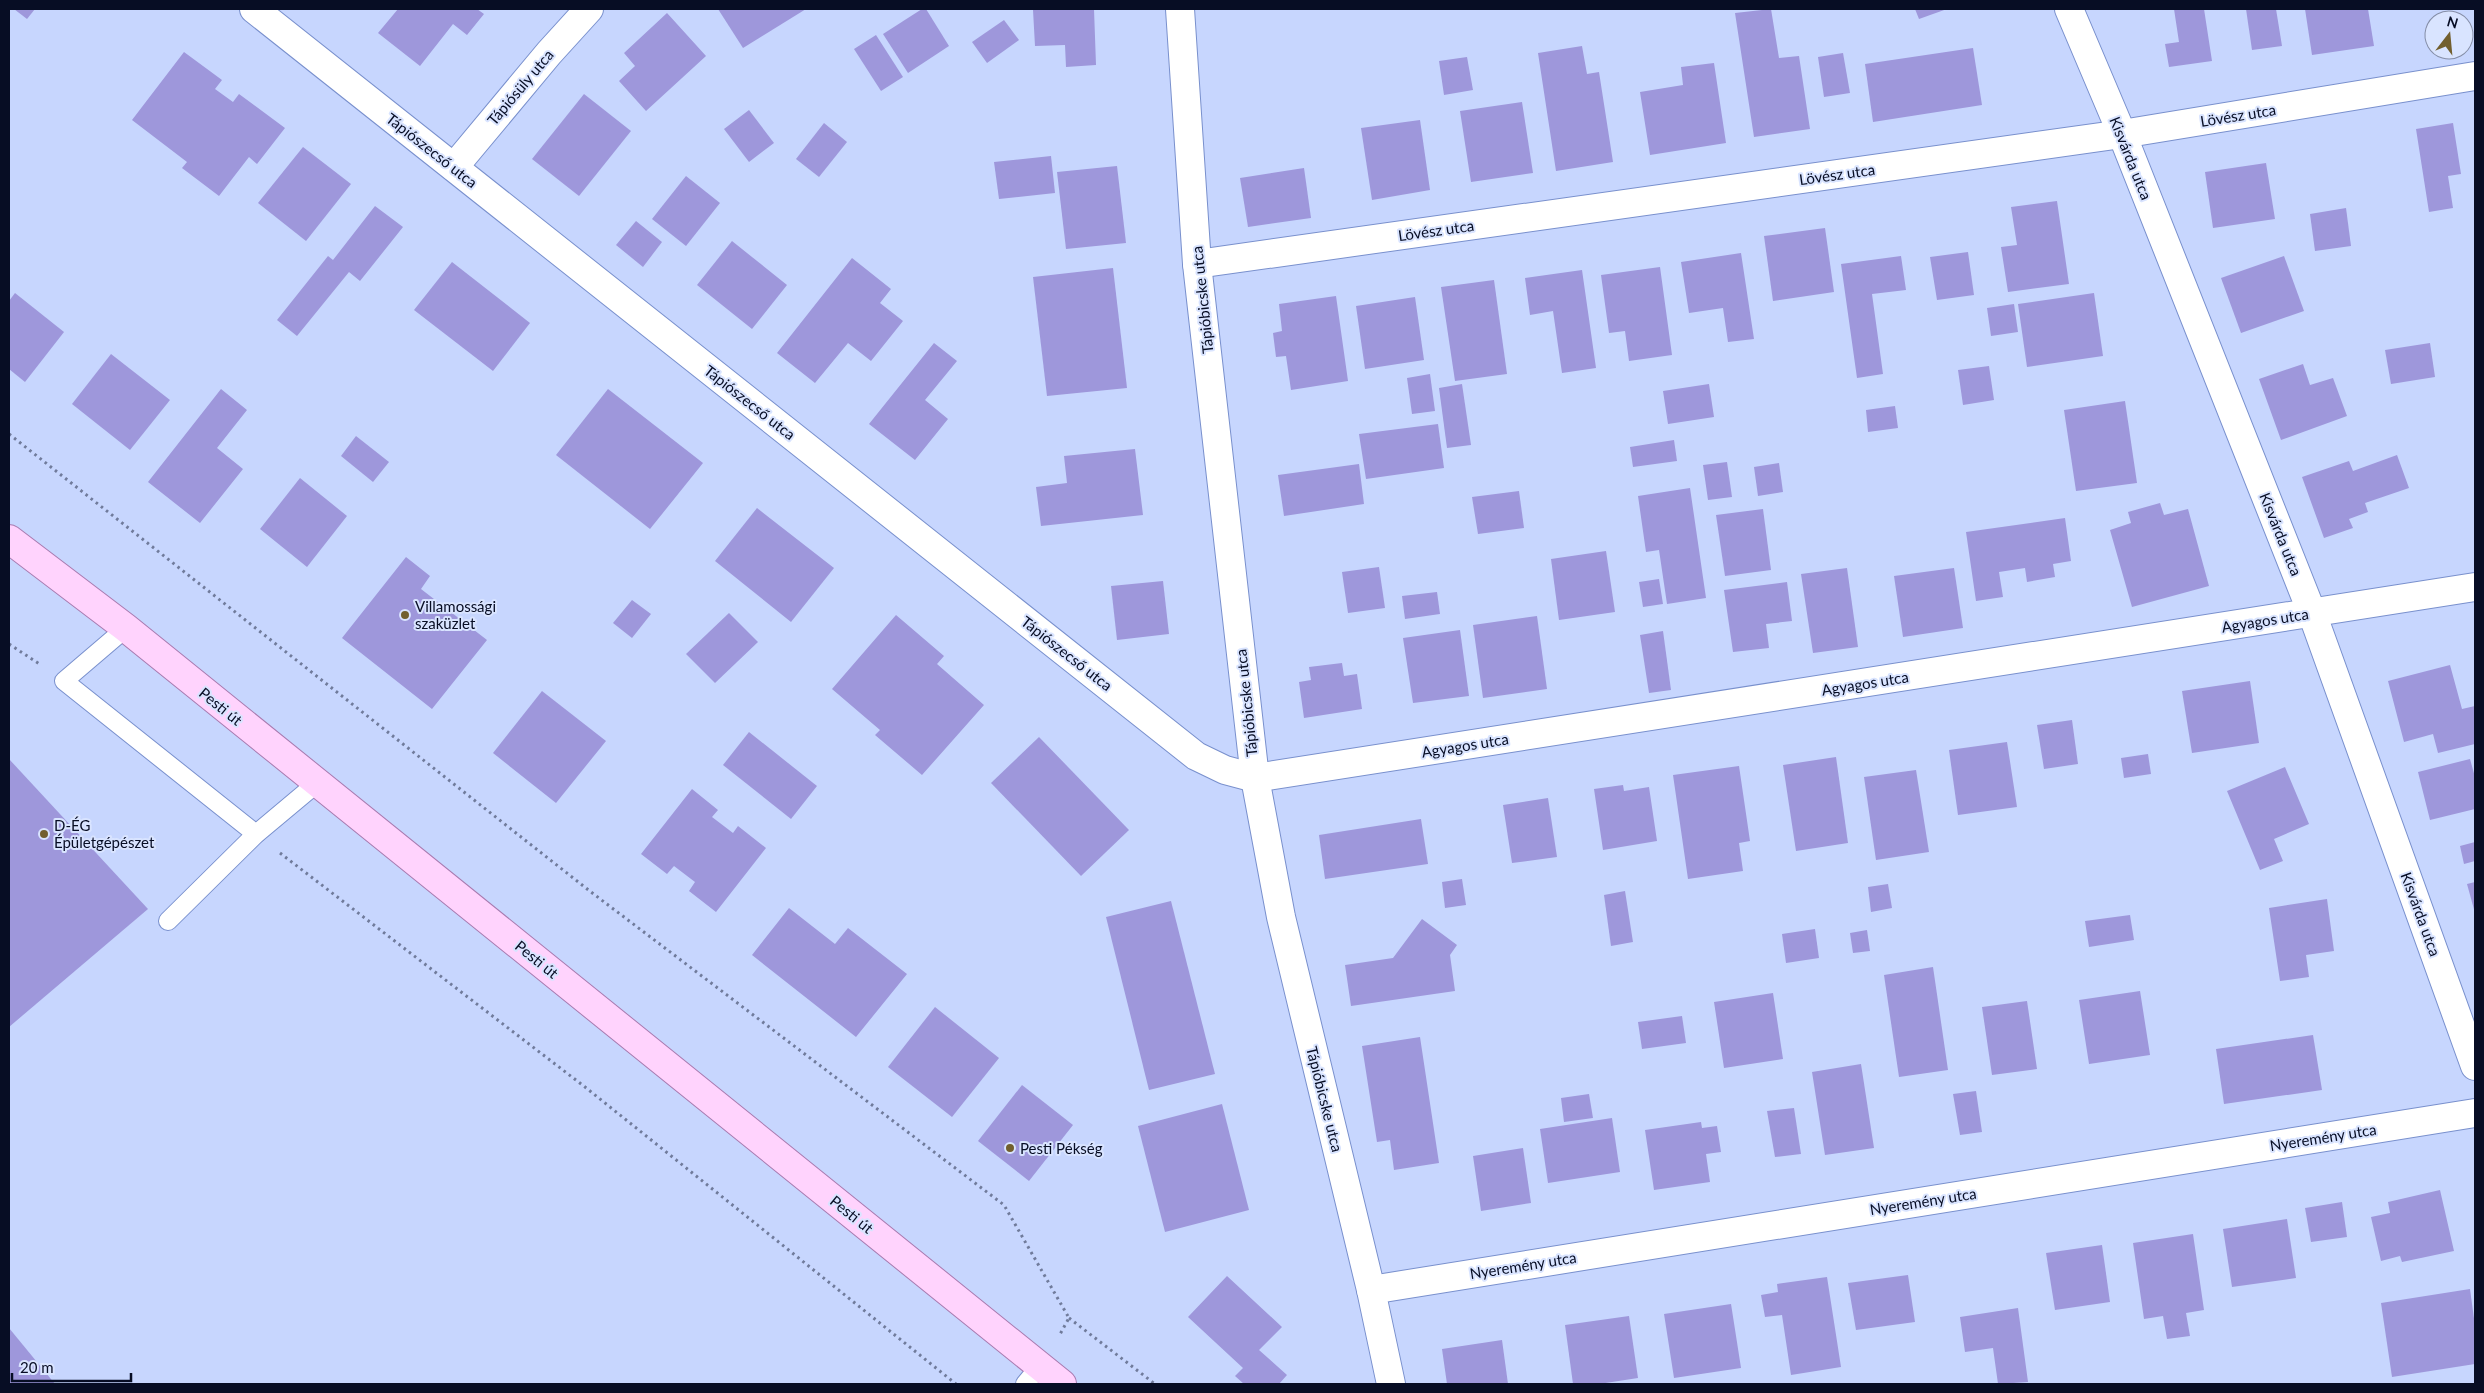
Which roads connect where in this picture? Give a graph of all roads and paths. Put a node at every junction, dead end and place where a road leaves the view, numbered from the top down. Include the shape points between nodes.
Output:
1 (254, 9) edge
2 (589, 9) edge
3 (1180, 9) edge
4 (2069, 9) edge
5 (2475, 76) edge
6 (2122, 134) junction
7 (454, 167) junction
8 (1197, 264) junction
9 (9, 434) edge
10 (9, 539) edge
11 (2475, 587) edge
12 (2312, 613) junction
13 (126, 628) junction
14 (9, 644) edge
15 (64, 681) junction
16 (1255, 778) junction
17 (317, 783) junction
18 (256, 834) junction
19 (168, 920) dead end
20 (2475, 1066) edge
21 (2475, 1113) edge
22 (1371, 1290) junction
23 (1069, 1318) junction
24 (1032, 1375) edge
25 (956, 1384) edge
26 (1062, 1384) edge
27 (1155, 1384) edge
28 (1391, 1384) edge

1 - 7 street, Tápiószecső utca
2 - 7 street, Tápiósüly utca via 548,53
3 - 8 street, Tápióbicske utca
4 - 6 street, Kisvárda utca
5 - 6 street, Lövész utca
6 - 8 street, Lövész utca
6 - 12 street, Kisvárda utca
7 - 16 street, Tápiószecső utca via 1196,756 1225,770
8 - 16 street, Tápióbicske utca
9 - 23 path via 591,892 1004,1205
10 - 13 main road, Pesti út
11 - 12 street, Agyagos utca
12 - 16 street, Agyagos utca
12 - 20 street, Kisvárda utca
13 - 15 lane
13 - 17 main road, Pesti út
14 - 15 path
15 - 18 lane
16 - 22 street, Tápióbicske utca via 1281,917
17 - 18 lane
17 - 24 main road, Pesti út
18 - 19 lane
18 - 25 path via 585,1087
21 - 22 street, Nyeremény utca
22 - 28 street, Tápióbicske utca
23 - 24 path
23 - 27 path
24 - 26 main road, Pesti út

